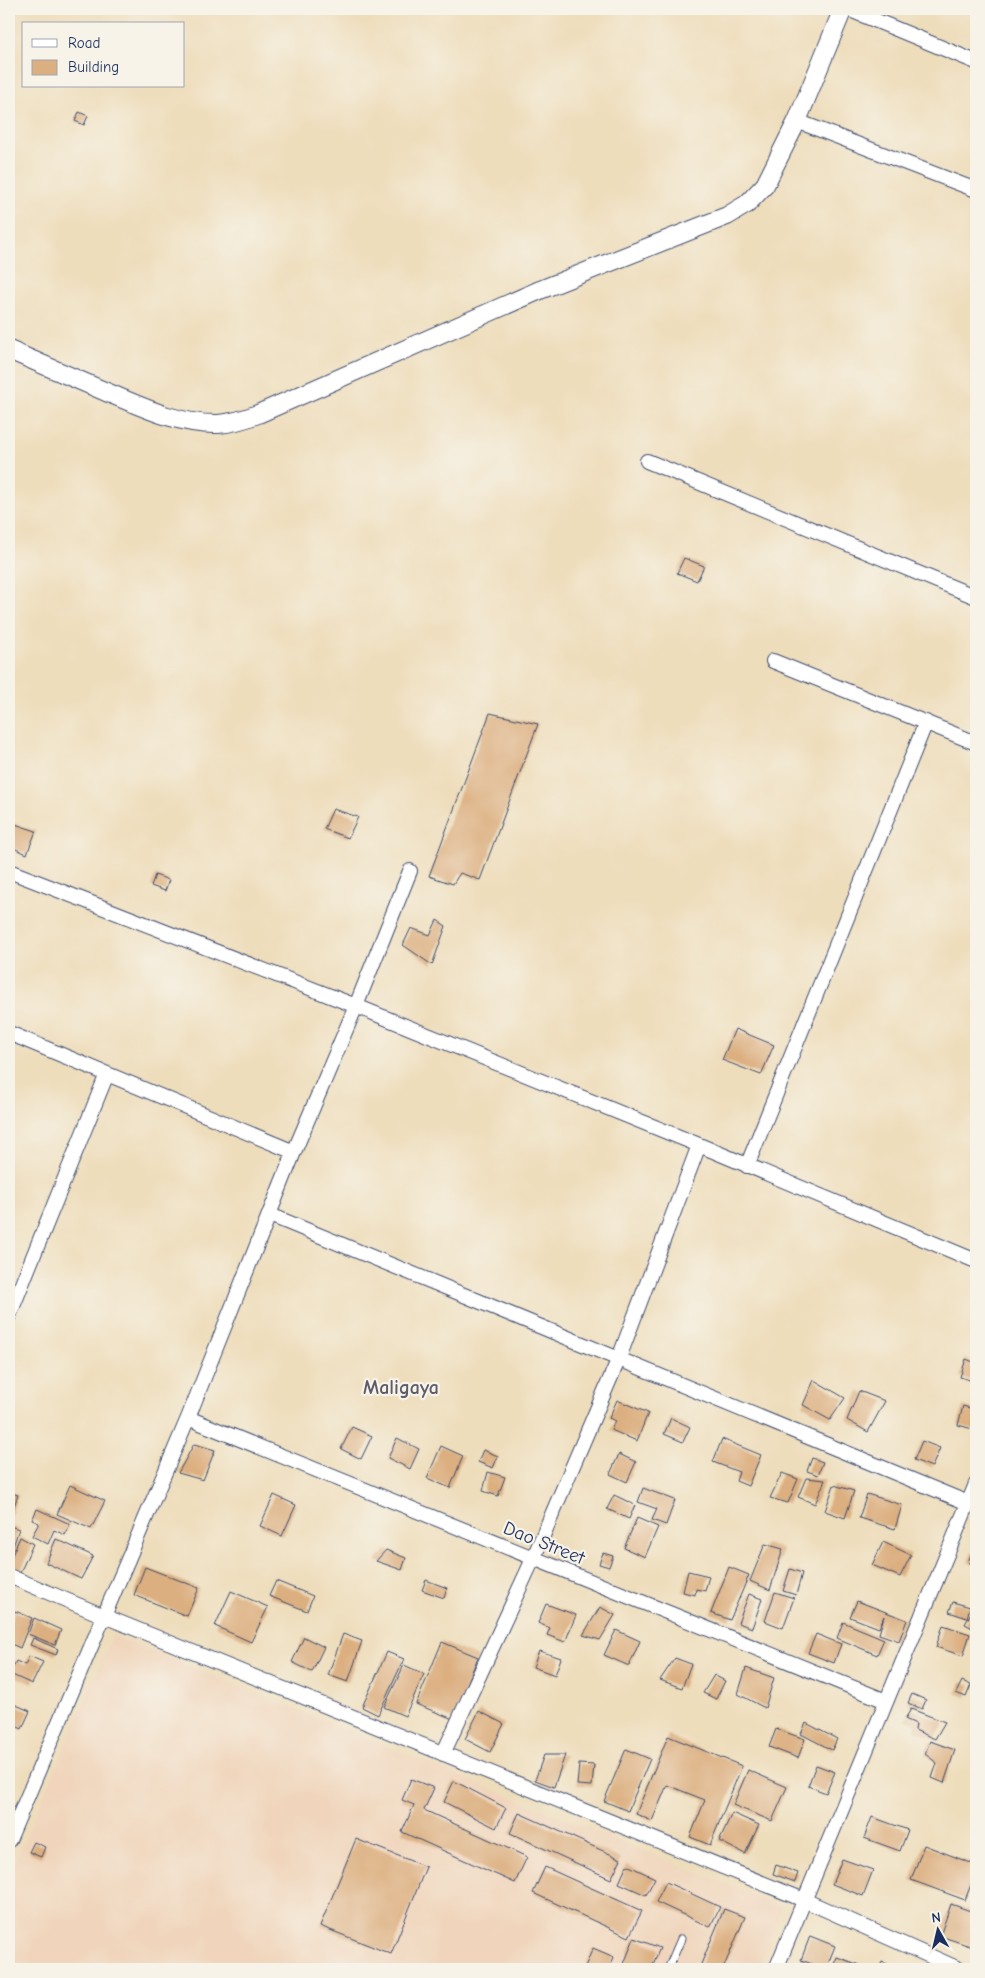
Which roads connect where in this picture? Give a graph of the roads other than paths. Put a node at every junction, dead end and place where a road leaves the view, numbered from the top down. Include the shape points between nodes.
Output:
1 (843, 9) edge
2 (848, 9) edge
3 (976, 62) edge
4 (797, 121) junction
5 (976, 190) edge
6 (9, 350) edge
7 (647, 461) dead end
8 (976, 597) edge
9 (773, 661) dead end
10 (926, 722) junction
11 (976, 743) edge
12 (9, 871) edge
13 (410, 872) dead end
14 (356, 1006) junction
15 (9, 1033) edge
16 (107, 1074) junction
17 (699, 1145) junction
18 (294, 1152) junction
19 (747, 1166) junction
20 (270, 1216) junction
21 (976, 1261) edge
22 (9, 1316) edge
23 (619, 1358) junction
24 (188, 1418) junction
25 (976, 1484) edge
26 (968, 1503) junction
27 (533, 1559) junction
28 (9, 1576) edge
29 (104, 1616) junction
30 (886, 1701) junction
31 (443, 1754) junction
32 (9, 1840) edge
33 (804, 1900) junction
34 (681, 1939) dead end
35 (668, 1969) edge
36 (776, 1969) edge
37 (959, 1969) edge

1 - 4 street
2 - 3 street
4 - 5 street
4 - 6 street via 765,185 747,204 727,216 540,290 239,421 218,424 177,419
7 - 8 street
9 - 10 street
10 - 11 street
10 - 19 street
12 - 14 street
13 - 14 street
14 - 17 street
14 - 18 street
15 - 16 street
16 - 18 street
16 - 22 street
17 - 19 street
17 - 23 street
18 - 20 street
19 - 21 street
20 - 23 street
20 - 24 street
23 - 26 street
23 - 27 street
24 - 27 street, Dao Street
24 - 29 street
25 - 26 street
26 - 30 street
27 - 30 street, Dao Street
27 - 31 street
28 - 29 street
29 - 31 street
29 - 32 street
30 - 33 street
31 - 33 street
33 - 36 street
33 - 37 street
34 - 35 lane

